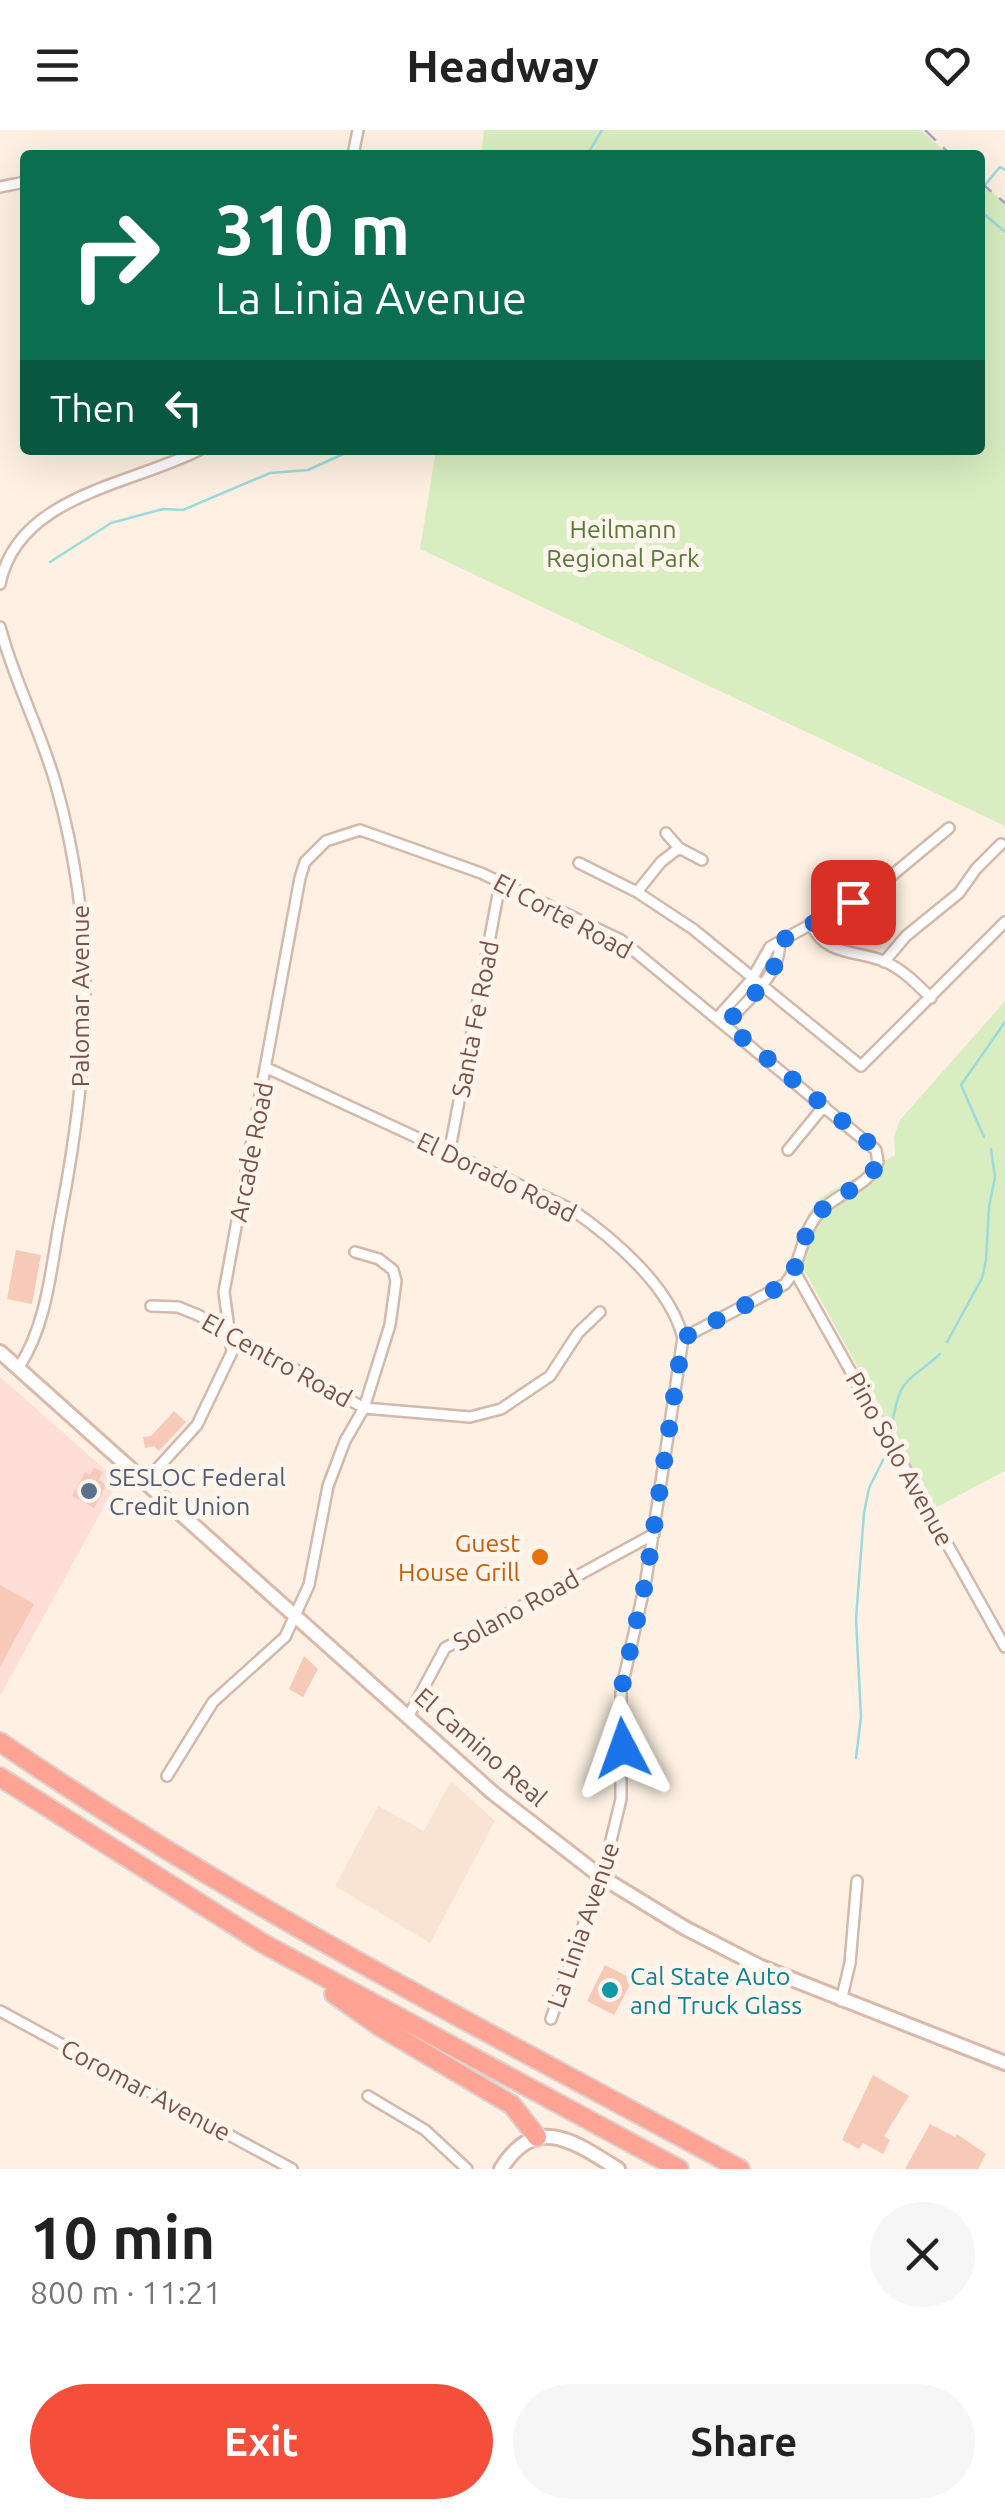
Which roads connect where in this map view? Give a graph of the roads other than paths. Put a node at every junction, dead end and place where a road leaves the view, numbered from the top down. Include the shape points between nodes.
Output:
1 (188, 455) edge
2 (0, 584) edge
3 (0, 627) edge
4 (949, 828) dead end
5 (360, 830) joint
6 (666, 833) dead end
7 (1001, 844) dead end
8 (679, 848) junction
9 (702, 860) dead end
10 (579, 863) dead end
11 (500, 884) junction
12 (637, 892) junction
13 (1005, 922) edge
14 (810, 923) junction
15 (884, 962) junction
16 (756, 983) junction
17 (930, 998) junction
18 (722, 1021) junction
19 (267, 1068) junction
20 (824, 1106) junction
21 (788, 1150) dead end
22 (449, 1154) junction
23 (355, 1252) dead end
24 (795, 1272) junction
25 (150, 1306) dead end
26 (600, 1312) dead end
27 (230, 1336) junction
28 (683, 1338) junction
29 (0, 1352) edge
30 (19, 1367) junction
31 (364, 1408) junction
32 (146, 1480) junction
33 (654, 1534) junction
34 (296, 1615) junction
35 (1005, 1647) edge
36 (408, 1717) junction
37 (0, 1742) edge
38 (167, 1776) dead end
39 (0, 1777) edge
40 (600, 1876) junction
41 (857, 1881) dead end
42 (264, 1944) junction
43 (841, 2001) junction
44 (0, 2010) edge
45 (550, 2019) dead end
46 (1005, 2062) edge
47 (368, 2096) dead end
48 (658, 2124) junction
49 (537, 2137) junction
50 (292, 2169) edge
51 (467, 2169) edge
52 (501, 2169) edge
53 (618, 2169) edge
54 (679, 2169) edge
55 (740, 2169) edge
56 (761, 2169) edge

1 - 2 street via 45,517 19,540
3 - 30 street, Palomar Avenue via 74,852 85,984 78,1121 38,1330
4 - 14 street via 878,886
5 - 11 street, El Corte Road
5 - 19 street, Arcade Road via 326,842 305,862
6 - 8 street
7 - 15 street
8 - 9 street
8 - 12 street
10 - 12 street
11 - 18 street, El Corte Road via 621,940
11 - 22 street, Santa Fe Road
12 - 16 street
13 - 17 street
14 - 15 street via 834,949
14 - 16 street via 779,942 780,951
15 - 17 street
16 - 17 street via 861,1066
16 - 18 street
18 - 20 street, El Corte Road
19 - 22 street, El Dorado Road
19 - 27 street, Arcade Road via 224,1292
20 - 21 street
20 - 24 street, El Corte Road via 878,1158 869,1178 816,1216
22 - 28 street, El Dorado Road via 584,1219 660,1293
23 - 31 street via 386,1262 396,1281
24 - 28 street via 774,1292
24 - 35 street, Pino Solo Avenue
25 - 27 street, El Centro Road via 198,1314
26 - 31 street, El Centro Road via 550,1376 491,1414
27 - 31 street, El Centro Road
27 - 32 street, Arcade Road via 232,1352 197,1425
28 - 33 street, La Linia Avenue
29 - 30 main road, El Camino Real
30 - 32 main road, El Camino Real
31 - 34 street via 336,1460 313,1575
32 - 34 main road, El Camino Real
33 - 36 street, Solano Road via 445,1648
33 - 40 street, La Linia Avenue via 621,1691 621,1798
34 - 36 main road, El Camino Real
34 - 38 street via 277,1646 213,1702
36 - 40 main road, El Camino Real
37 - 48 highway via 274,1916
39 - 42 highway
40 - 43 main road, El Camino Real via 732,1953
40 - 45 street, La Linia Avenue
41 - 43 street
42 - 49 highway via 379,2026 512,2105
42 - 54 highway
43 - 46 main road, El Camino Real
44 - 50 street, Coromar Avenue
47 - 51 street via 425,2130
48 - 55 highway
48 - 56 highway
49 - 52 main road
49 - 53 main road via 572,2140

